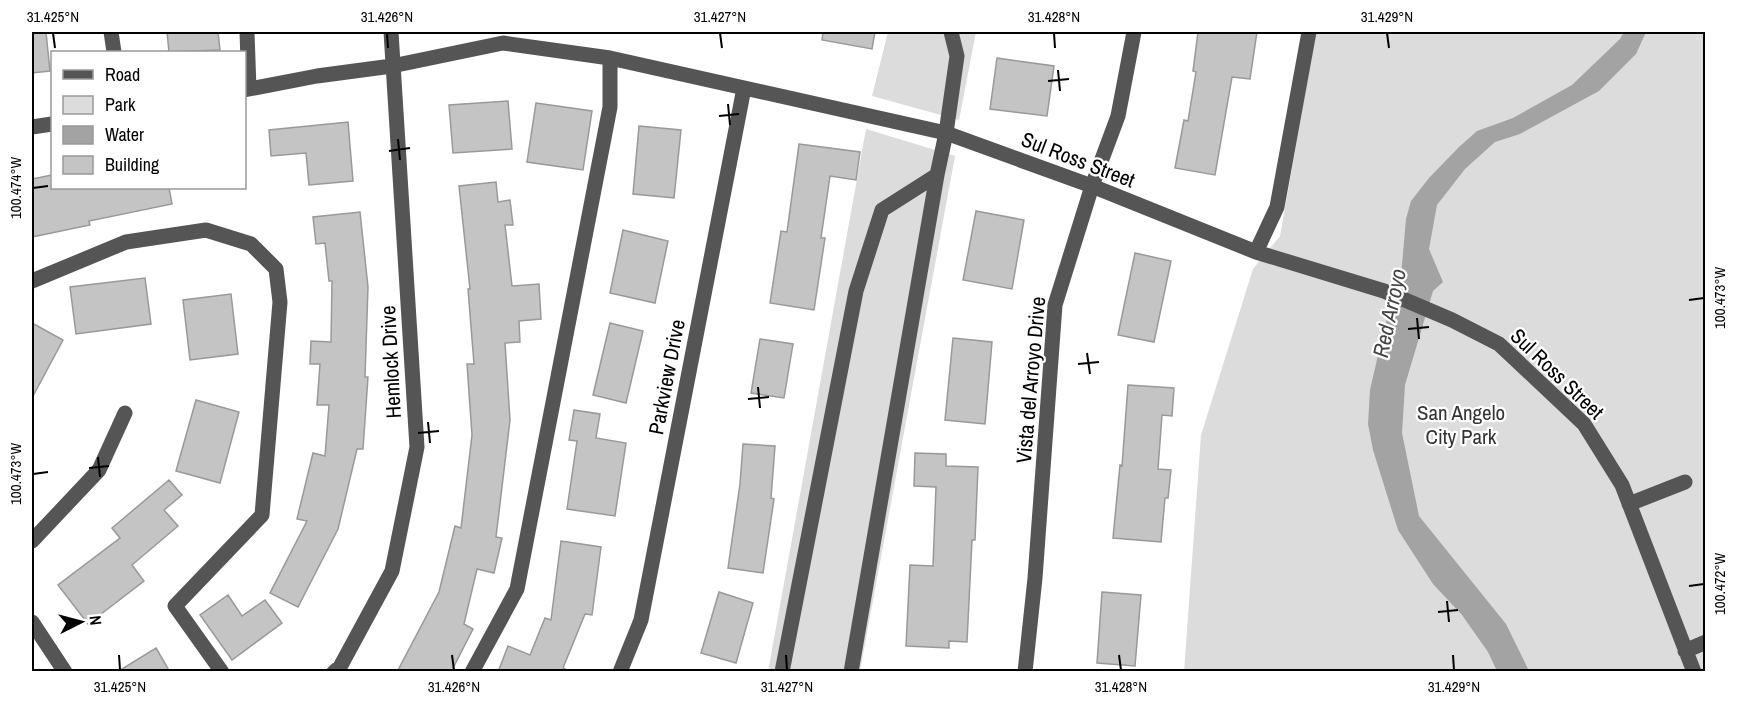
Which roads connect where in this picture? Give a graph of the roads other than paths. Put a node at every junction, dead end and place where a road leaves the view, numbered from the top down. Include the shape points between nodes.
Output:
1 (111, 32) edge
2 (247, 32) edge
3 (391, 32) edge
4 (951, 32) edge
5 (962, 32) edge
6 (1134, 32) edge
7 (1309, 32) edge
8 (114, 51) edge
9 (957, 56) junction
10 (610, 58) junction
11 (392, 66) junction
12 (744, 88) junction
13 (247, 90) edge
14 (51, 124) edge
15 (32, 127) edge
16 (946, 133) junction
17 (937, 175) junction
18 (1092, 186) junction
19 (1256, 252) junction
20 (32, 281) edge
21 (125, 413) dead end
22 (1685, 482) dead end
23 (1629, 504) junction
24 (32, 541) edge
25 (32, 622) edge
26 (1706, 642) edge
27 (1685, 651) junction
28 (65, 672) edge
29 (222, 672) edge
30 (334, 672) edge
31 (472, 672) edge
32 (620, 672) edge
33 (782, 672) edge
34 (851, 672) edge
35 (1025, 672) edge
36 (1694, 672) edge

1 - 8 street
2 - 13 street
3 - 11 street, Hemlock Drive
4 - 9 street
5 - 9 street
6 - 18 street, Vista del Arroyo Drive via 1118,116
7 - 19 street via 1276,207
9 - 16 street
10 - 11 street, Sul Ross Street via 503,43
10 - 12 street, Sul Ross Street
10 - 31 street via 610,107 517,589
11 - 13 street, Sul Ross Street
11 - 30 street, Hemlock Drive via 417,447 392,571
12 - 16 street, Sul Ross Street
12 - 32 street, Parkview Drive via 641,620
14 - 15 street
16 - 17 street
16 - 18 street, Sul Ross Street
17 - 33 street via 882,210 862,271
17 - 34 street
18 - 19 street, Sul Ross Street
18 - 35 street, Vista del Arroyo Drive via 1055,305
19 - 23 street, Sul Ross Street via 1384,291 1499,344 1584,424 1622,485
20 - 29 street via 126,242 206,230 251,244 276,269 280,302 262,515 175,606
21 - 24 street via 99,470
22 - 23 street
23 - 27 street, Sul Ross Street
25 - 28 street
26 - 27 street
27 - 36 street, Sul Ross Street

